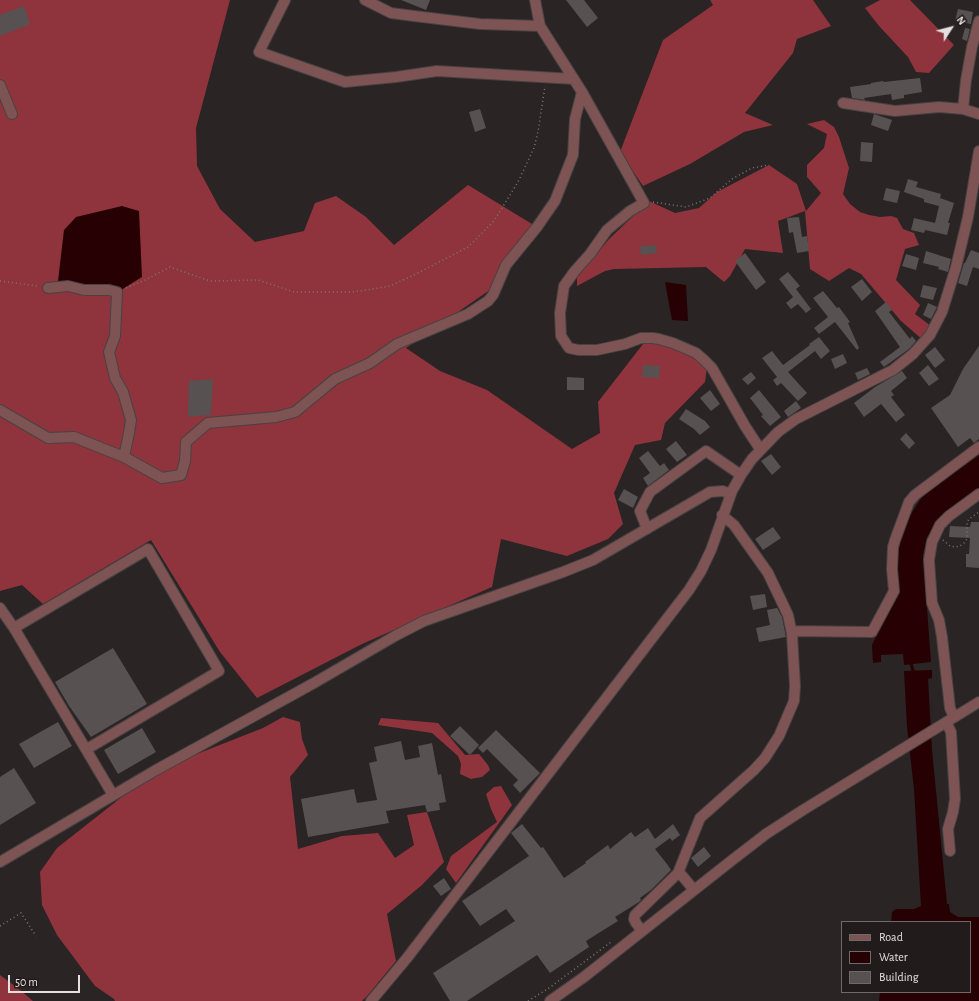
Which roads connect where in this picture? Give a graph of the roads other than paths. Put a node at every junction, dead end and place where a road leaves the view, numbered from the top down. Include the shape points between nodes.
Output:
1 (285, 0) edge
2 (365, 0) edge
3 (535, 0) edge
4 (979, 21) edge
5 (540, 26) junction
6 (574, 79) junction
7 (0, 85) edge
8 (582, 92) junction
9 (843, 104) dead end
10 (963, 109) junction
11 (12, 114) dead end
12 (979, 114) edge
13 (979, 151) edge
14 (974, 206) edge
15 (48, 288) road end
16 (0, 410) edge
17 (979, 447) edge
18 (760, 449) junction
19 (124, 457) junction
20 (741, 475) junction
21 (730, 494) junction
22 (979, 494) edge
23 (722, 516) junction
24 (646, 529) junction
25 (0, 608) edge
26 (14, 628) junction
27 (792, 631) junction
28 (979, 702) edge
29 (947, 721) junction
30 (87, 749) junction
31 (113, 795) junction
32 (950, 851) dead end
33 (1, 857) edge
34 (679, 872) junction
35 (694, 890) junction
36 (642, 931) junction
37 (371, 1001) edge
38 (550, 1001) edge

1 - 6 street via 259,52 345,82 437,71
2 - 5 street via 390,12 414,16 480,24
3 - 5 street
4 - 10 street via 970,54
5 - 6 street
6 - 8 street
7 - 11 street
8 - 18 street via 644,202 607,230 564,286 560,313 561,336 569,348 578,350 597,350 641,338 659,338 696,353 712,368
8 - 19 street via 575,119 573,154 555,201 506,264 488,301 468,314 397,344 370,363 335,379 295,412 276,417 208,423 186,442 181,475 162,478
9 - 10 street via 895,111 931,107
10 - 12 street
13 - 14 street
14 - 18 street via 942,312 925,342 903,363 796,419
15 - 19 street via 68,286 84,290 117,292 115,336 109,352 115,378 123,392 131,420
16 - 19 street via 48,438 74,437
17 - 27 street via 909,502 895,540 892,569 894,591 872,632
18 - 20 street
20 - 21 street
20 - 24 street via 706,451 650,492 640,511
21 - 23 street
21 - 24 street via 723,491 710,492
22 - 29 street via 940,525 932,542 932,603 942,637 950,708
23 - 27 street via 734,525 768,573 788,615
23 - 37 street via 711,550 689,590 412,952
24 - 31 street via 593,560 424,622 395,636 314,684
25 - 26 street
26 - 30 street
26 - 30 street via 148,549 219,671
27 - 34 street via 795,694 792,708 779,736 760,764 700,818
28 - 29 street
29 - 32 street via 955,799 948,829
29 - 35 street via 779,826
30 - 31 street
31 - 33 street
34 - 35 street
34 - 36 street via 635,915 634,919
35 - 36 street
36 - 38 street

